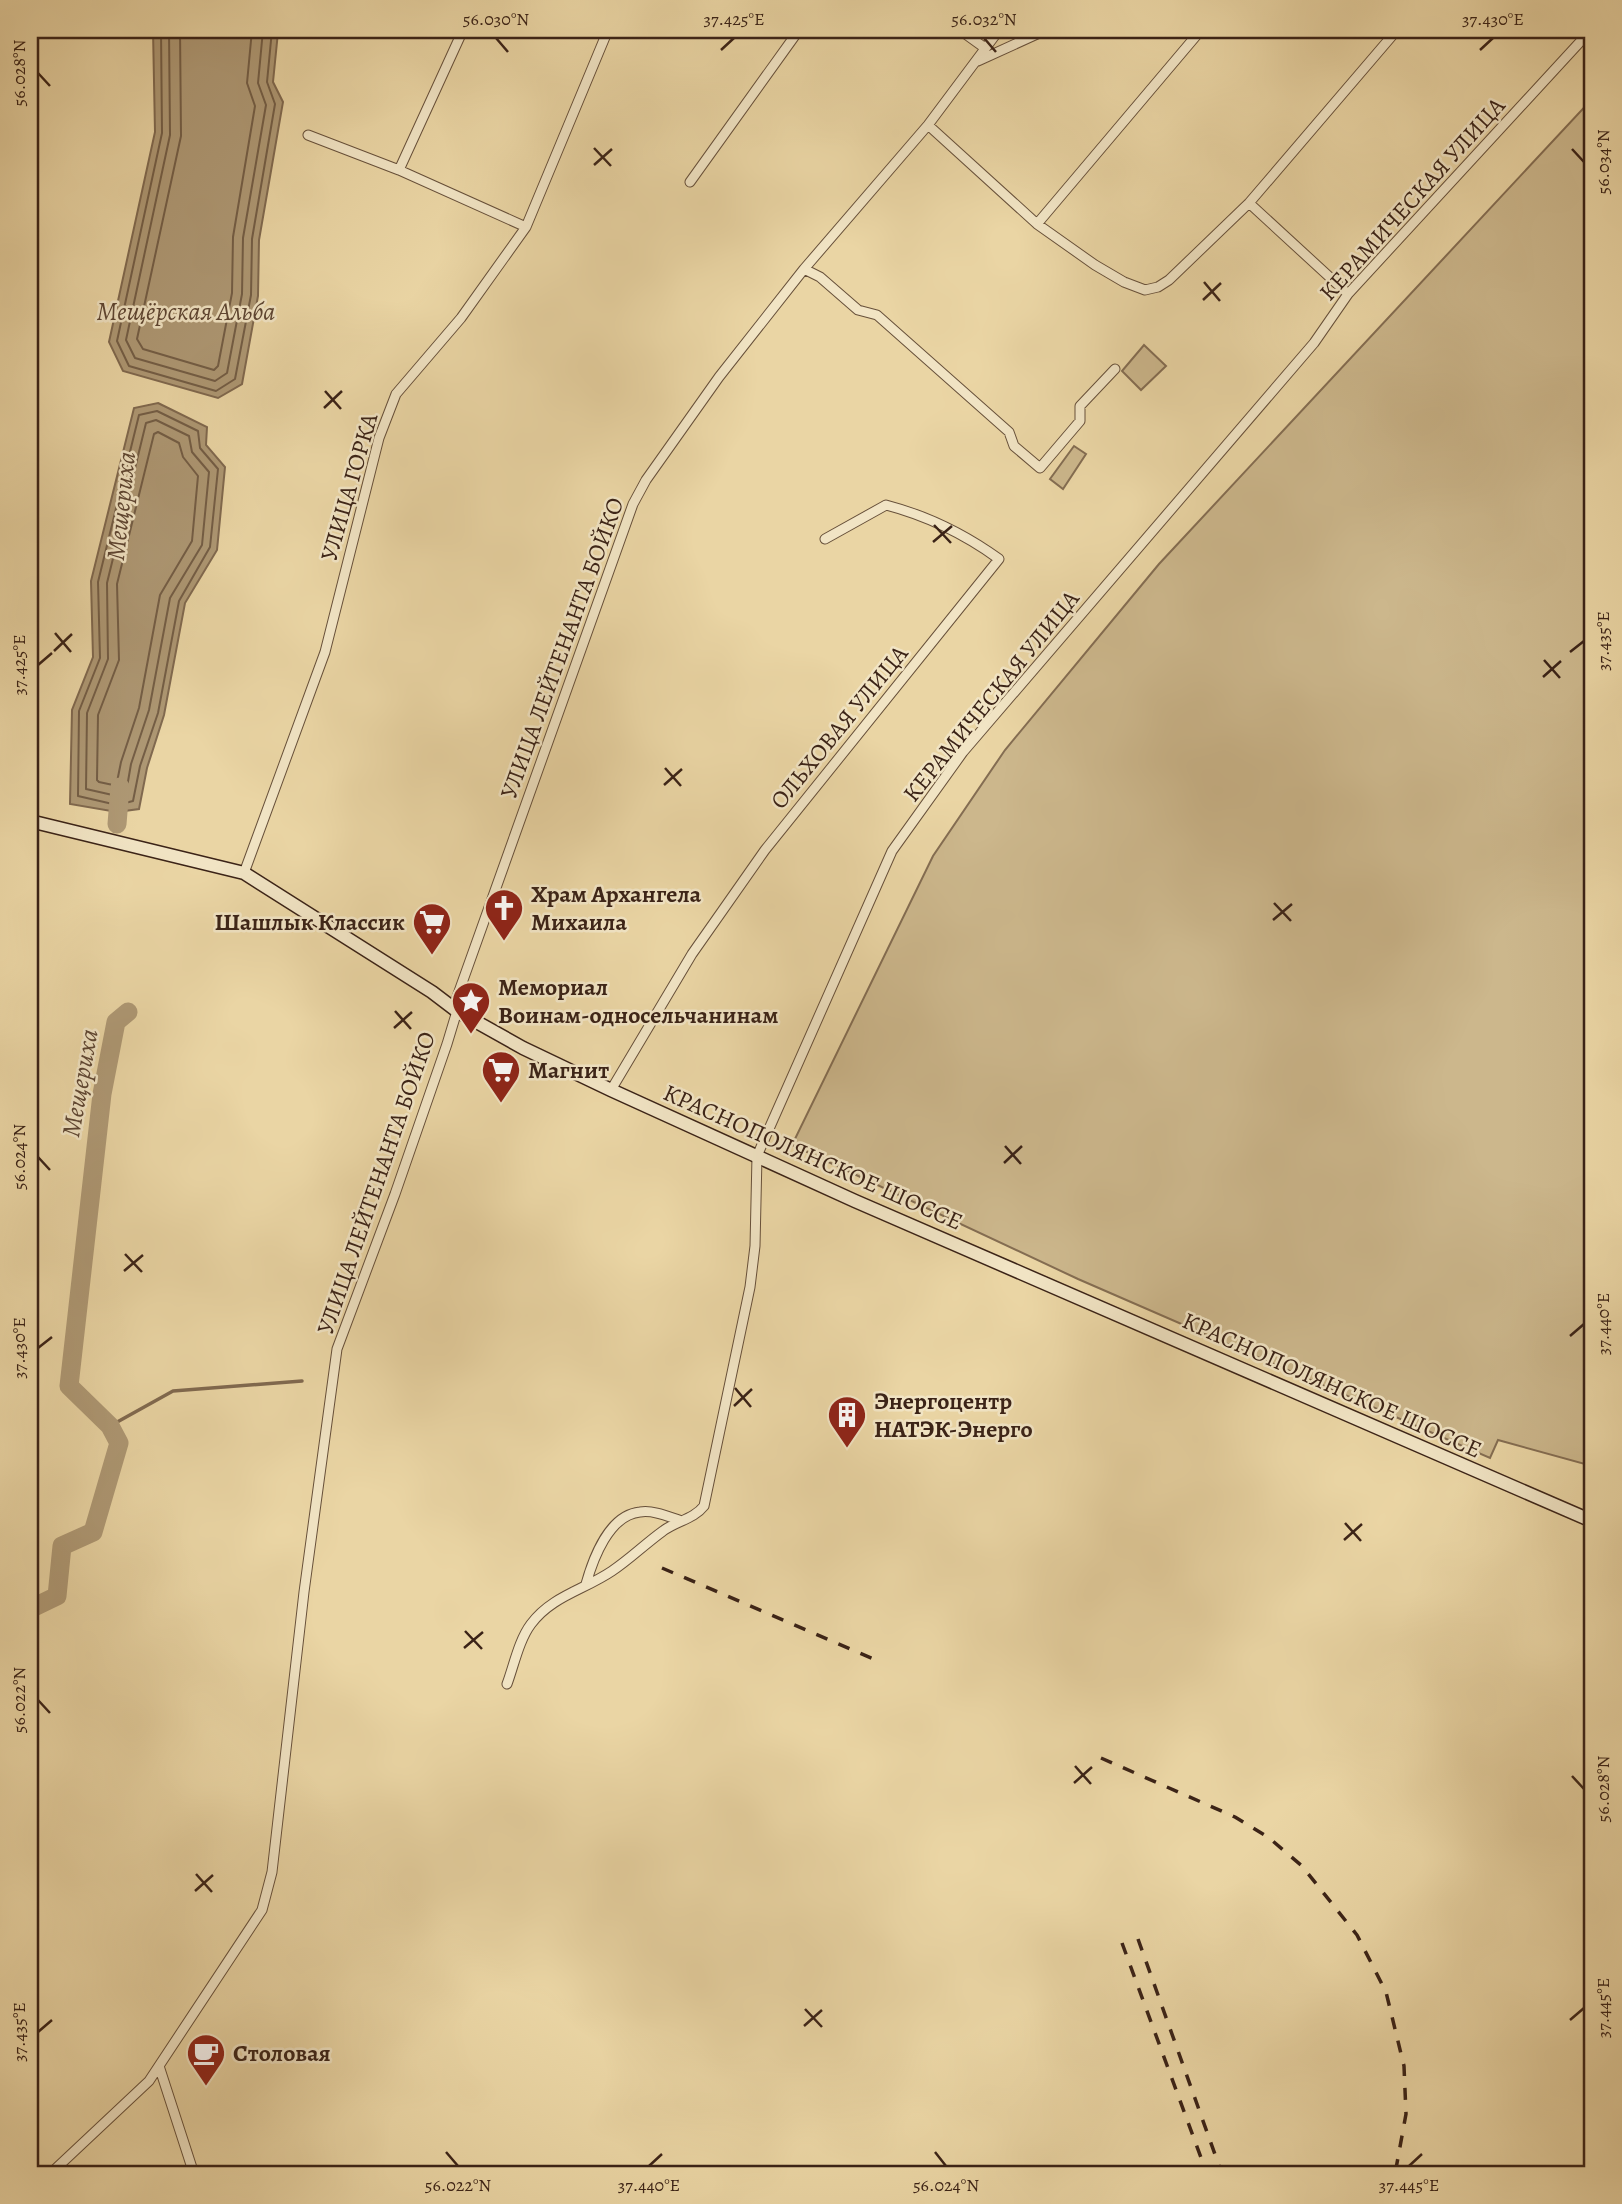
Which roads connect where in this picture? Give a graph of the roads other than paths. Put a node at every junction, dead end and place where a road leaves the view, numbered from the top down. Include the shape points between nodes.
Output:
1 (463, 30) edge
2 (608, 30) edge
3 (799, 30) edge
4 (960, 30) edge
5 (999, 30) edge
6 (1046, 30) edge
7 (1201, 30) edge
8 (1397, 30) edge
9 (1591, 30) edge
10 (985, 48) junction
11 (976, 62) junction
12 (928, 125) junction
13 (308, 135) dead end
14 (398, 170) junction
15 (690, 182) dead end
16 (1249, 203) junction
17 (1037, 224) junction
18 (526, 227) junction
19 (804, 269) junction
20 (1348, 295) junction
21 (1115, 369) dead end
22 (825, 539) dead end
23 (30, 821) edge
24 (244, 873) junction
25 (457, 1011) junction
26 (611, 1090) junction
27 (757, 1156) junction
28 (679, 1520) junction
29 (1592, 1521) edge
30 (586, 1584) junction
31 (507, 1684) dead end
32 (159, 2066) junction
33 (50, 2174) edge
34 (194, 2174) edge

1 - 14 street
2 - 18 street, УЛИЦА ГОРКА
3 - 15 street
4 - 10 street
5 - 10 street, УЛИЦА ЛЕЙТЕНАНТА БОЙКО
6 - 11 street
7 - 17 street
8 - 16 street
9 - 20 street, КЕРАМИЧЕСКАЯ УЛИЦА
10 - 11 street, УЛИЦА ЛЕЙТЕНАНТА БОЙКО
11 - 12 street, УЛИЦА ЛЕЙТЕНАНТА БОЙКО
12 - 17 street
12 - 19 street, УЛИЦА ЛЕЙТЕНАНТА БОЙКО
13 - 14 street
14 - 18 street
16 - 17 street via 1169,280 1145,289 1095,265
16 - 20 street
18 - 24 street, УЛИЦА ГОРКА via 461,318 396,394 379,438 325,652
19 - 21 street via 858,310 877,315 1009,432 1014,446 1040,468 1080,421 1080,406
19 - 25 street, УЛИЦА ЛЕЙТЕНАНТА БОЙКО via 719,377 633,503 457,997
20 - 27 street, КЕРАМИЧЕСКАЯ УЛИЦА via 1314,343 963,752 891,851
22 - 26 street, ОЛЬХОВАЯ УЛИЦА via 886,505 917,513 999,559 765,850 679,974
23 - 24 main road, КРАСНОПОЛЯНСКОЕ ШОССЕ
24 - 25 main road, КРАСНОПОЛЯНСКОЕ ШОССЕ
25 - 26 main road, КРАСНОПОЛЯНСКОЕ ШОССЕ
25 - 32 street, УЛИЦА ЛЕЙТЕНАНТА БОЙКО via 337,1349 267,1895
26 - 27 main road, КРАСНОПОЛЯНСКОЕ ШОССЕ
27 - 28 street, КЕРАМИЧЕСКАЯ УЛИЦА via 750,1287 707,1498 700,1511
27 - 29 main road, КРАСНОПОЛЯНСКОЕ ШОССЕ
28 - 30 street, КЕРАМИЧЕСКАЯ УЛИЦА via 613,1571
28 - 30 street via 654,1512 629,1514 598,1550
30 - 31 street, КЕРАМИЧЕСКАЯ УЛИЦА via 559,1598 530,1625
32 - 33 street, УЛИЦА ЛЕЙТЕНАНТА БОЙКО via 149,2081
32 - 34 street

